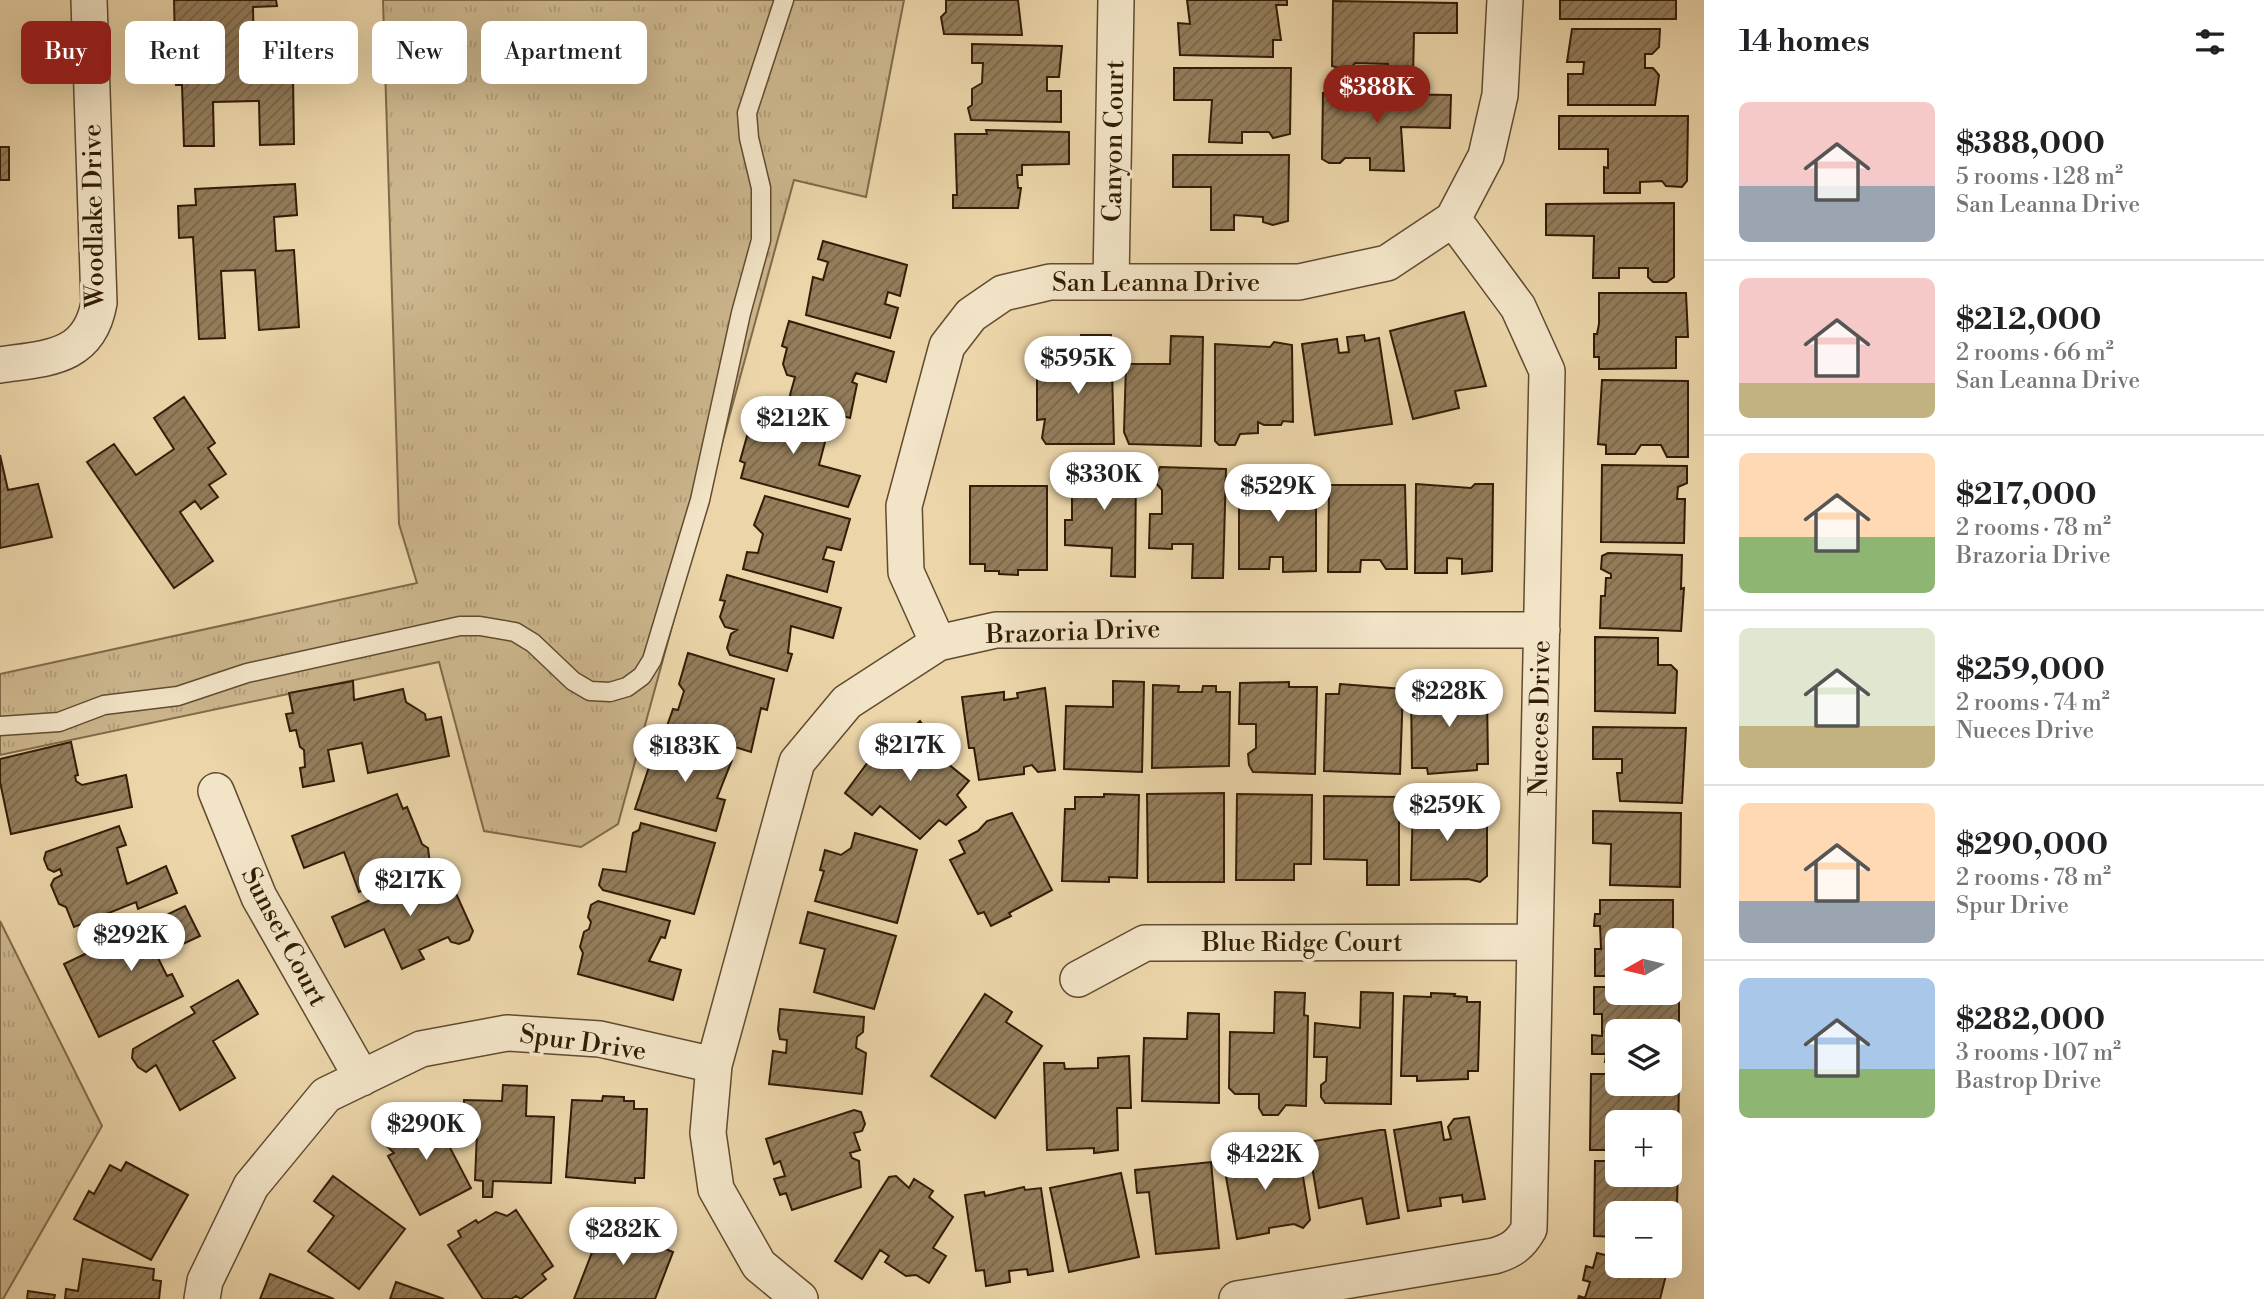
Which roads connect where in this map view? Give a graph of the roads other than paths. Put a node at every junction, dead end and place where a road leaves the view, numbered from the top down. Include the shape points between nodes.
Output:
1 (89, 0) edge
2 (784, 0) edge
3 (1116, 0) edge
4 (1505, 0) edge
5 (1453, 219) junction
6 (1111, 282) junction
7 (0, 365) edge
8 (1542, 630) junction
9 (938, 643) junction
10 (0, 726) edge
11 (216, 791) dead end
12 (1535, 943) junction
13 (1078, 979) dead end
14 (714, 1065) junction
15 (362, 1078) junction
16 (794, 1297) edge
17 (202, 1299) edge
18 (1237, 1299) edge

1 - 7 street, Woodlake Drive via 96,322 72,349
2 - 10 lane via 747,113 761,188 761,240 700,500 664,628 653,660 635,682 618,690 590,691 524,636 493,627 460,626 247,673 185,694 104,705 59,722
3 - 6 street, Canyon Court
4 - 5 street, San Leanna Drive via 1500,95 1486,156
5 - 6 street, San Leanna Drive via 1387,263 1299,282
5 - 8 street, Nueces Drive via 1518,307 1547,371
6 - 9 street, San Leanna Drive via 1050,282 1003,293 971,315 947,346 904,506 906,572
8 - 9 street, Brazoria Drive via 996,630
8 - 12 street, Nueces Drive
9 - 14 street, Brazoria Drive via 847,702 797,762
11 - 15 street, Sunset Court via 259,897
12 - 13 street, Blue Ridge Court via 1145,943
12 - 18 street, Nueces Drive via 1529,1229 1521,1243 1494,1256
14 - 15 street, Spur Drive via 600,1039 506,1033 421,1049
14 - 16 street, Brazoria Drive via 708,1133 716,1189 760,1265
15 - 17 street, Spur Drive via 326,1096 251,1186 205,1281

